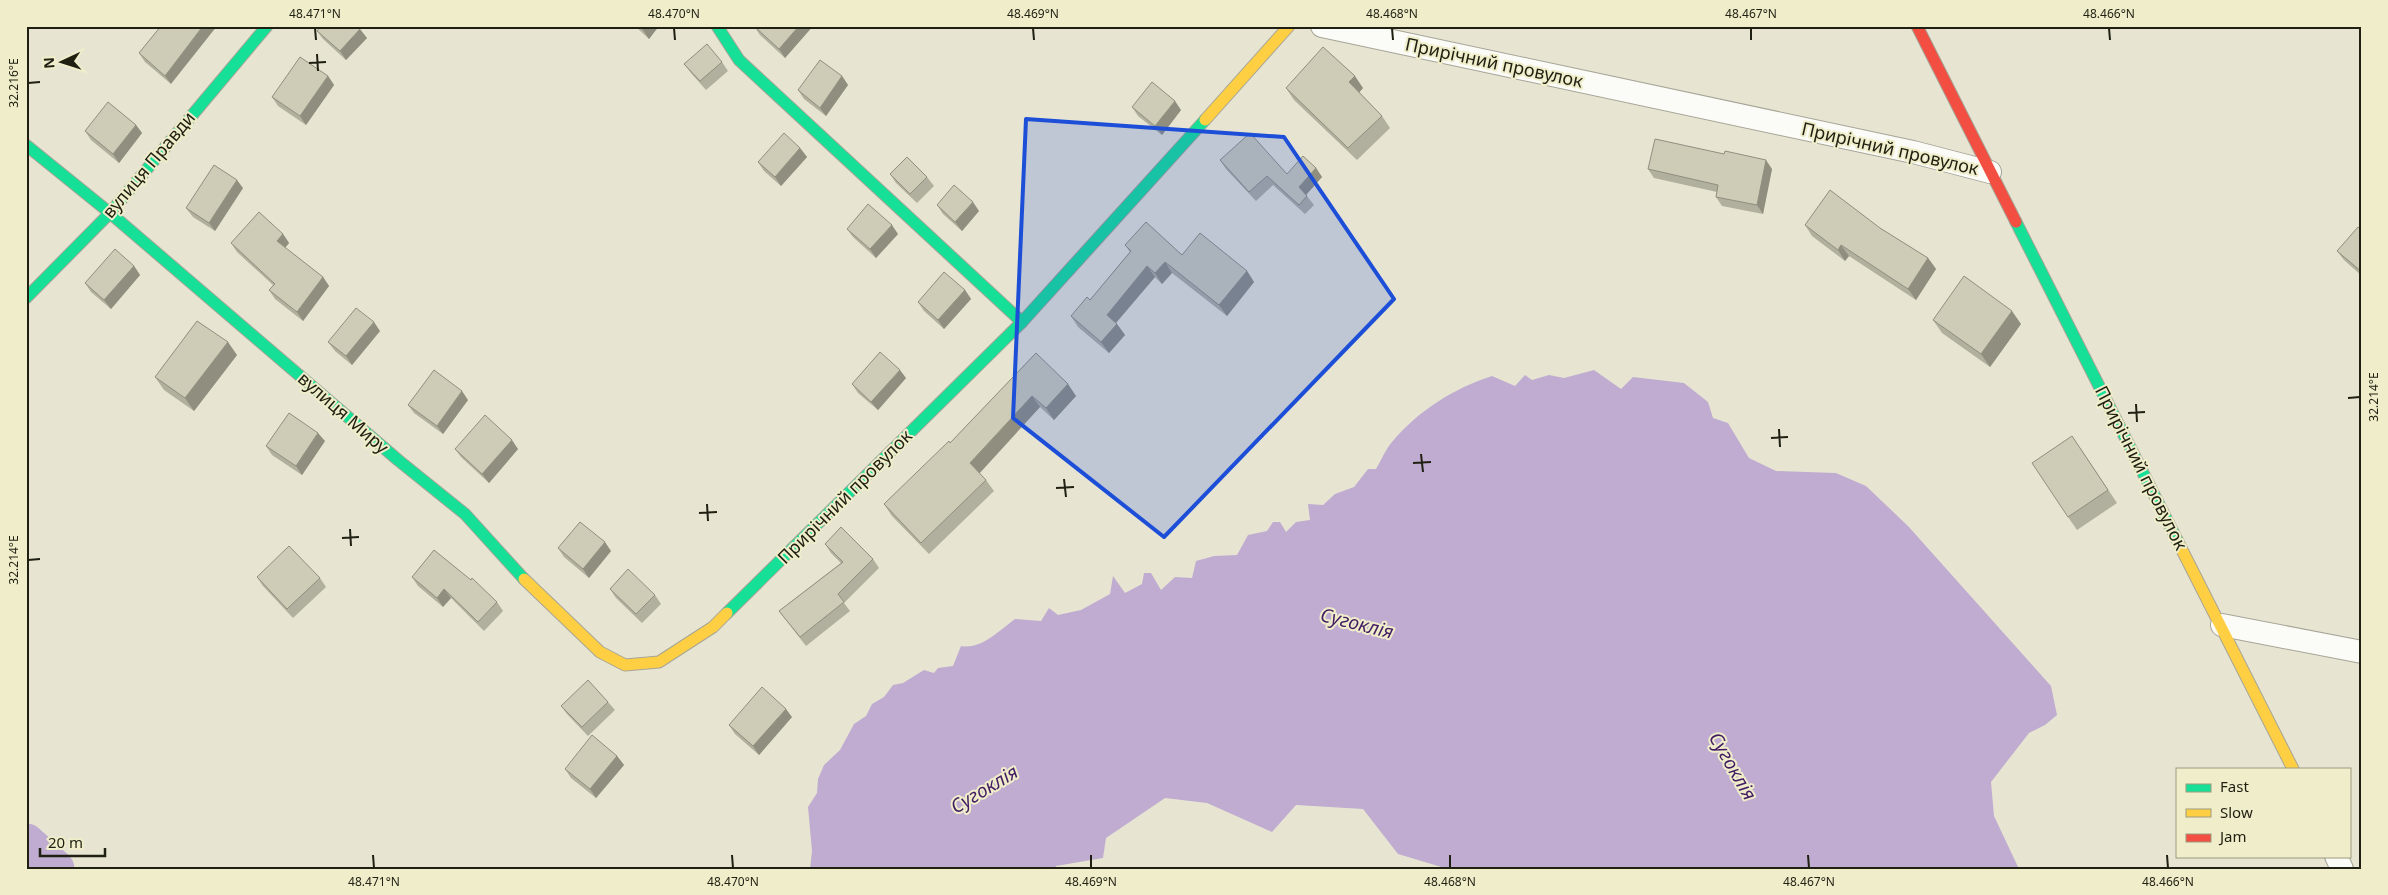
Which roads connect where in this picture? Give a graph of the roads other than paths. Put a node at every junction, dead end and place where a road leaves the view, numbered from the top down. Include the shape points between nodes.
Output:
1 (266, 26) edge
2 (717, 26) edge
3 (1289, 26) edge
4 (1322, 26) edge
5 (1917, 26) edge
6 (26, 146) edge
7 (1990, 172) junction
8 (110, 213) junction
9 (26, 298) edge
10 (1022, 322) junction
11 (2222, 625) junction
12 (2362, 652) edge
13 (659, 662) joint
14 (2293, 768) edge

1 - 8 street, вулиця Правди
2 - 10 street via 739,60
3 - 10 street, Прирічний провулок
4 - 7 street, Прирічний провулок via 1913,152
5 - 7 street
6 - 8 street, вулиця Миру
7 - 11 street, Прирічний провулок
8 - 9 street, вулиця Правди
8 - 13 street, вулиця Миру via 464,514 522,577 600,652 625,665
10 - 13 street, Прирічний провулок via 713,628
11 - 12 street
11 - 14 street, Прирічний провулок

